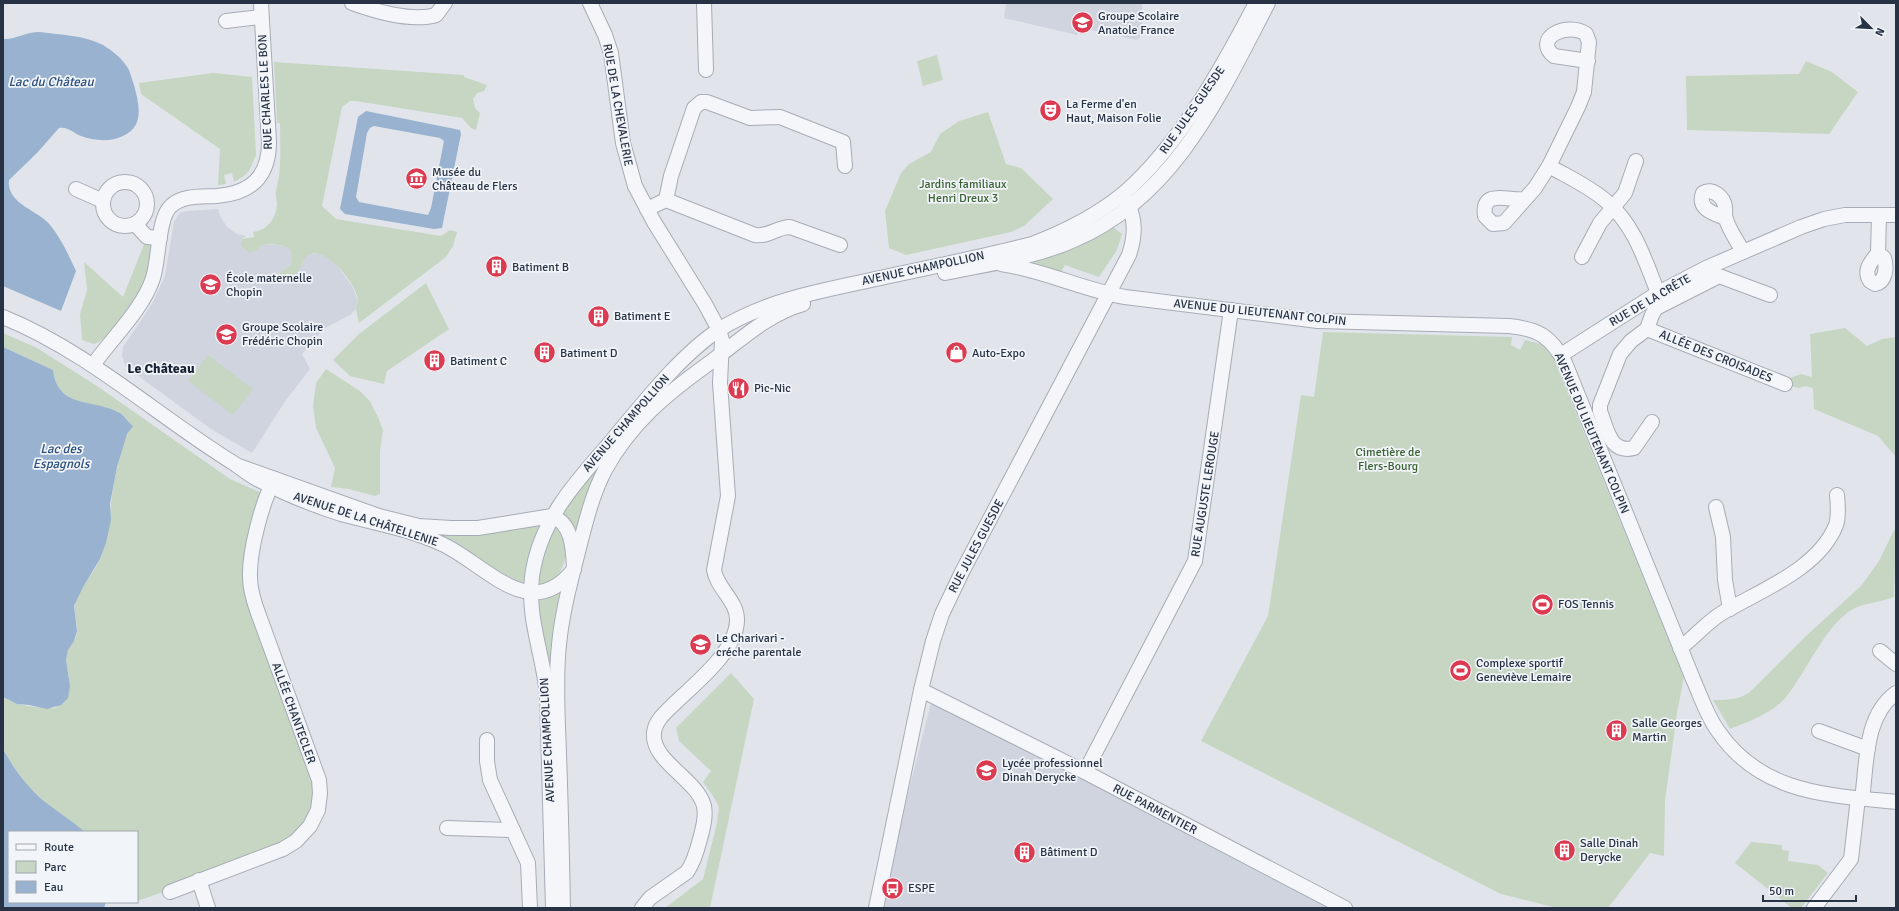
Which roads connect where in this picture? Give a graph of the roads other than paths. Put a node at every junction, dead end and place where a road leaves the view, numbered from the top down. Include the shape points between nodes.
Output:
1 (352, 3) edge
2 (445, 3) edge
3 (590, 3) edge
4 (704, 3) edge
5 (1256, 3) edge
6 (1268, 3) edge
7 (261, 10) edge
8 (226, 21) dead end
9 (1588, 61) dead end
10 (706, 70) dead end
11 (1636, 161) dead end
12 (845, 166) dead end
13 (1548, 166) junction
14 (76, 189) dead end
15 (1525, 199) dead end
16 (666, 200) junction
17 (104, 201) junction
18 (1126, 201) junction
19 (1614, 208) junction
20 (647, 210) junction
21 (1879, 214) junction
22 (1896, 215) edge
23 (1725, 218) dead end
24 (135, 224) junction
25 (160, 238) junction
26 (840, 245) dead end
27 (1743, 252) junction
28 (1878, 253) dead end
29 (1582, 257) dead end
30 (990, 263) junction
31 (1717, 270) junction
32 (1658, 293) junction
33 (1109, 294) junction
34 (1770, 295) dead end
35 (1639, 305) junction
36 (1231, 310) junction
37 (3, 317) edge
38 (1647, 329) junction
39 (719, 330) junction
40 (721, 354) junction
41 (1561, 355) junction
42 (93, 365) junction
43 (696, 372) junction
44 (720, 383) junction
45 (1785, 384) dead end
46 (1652, 422) dead end
47 (273, 482) junction
48 (1837, 495) dead end
49 (1716, 507) dead end
50 (552, 516) junction
51 (574, 569) junction
52 (531, 592) junction
53 (1730, 609) junction
54 (1680, 648) junction
55 (1880, 651) dead end
56 (1896, 664) edge
57 (921, 690) junction
58 (1896, 694) edge
59 (1819, 731) dead end
60 (487, 740) dead end
61 (1868, 749) junction
62 (1085, 772) junction
63 (1860, 798) junction
64 (1896, 802) edge
65 (447, 828) dead end
66 (513, 830) junction
67 (199, 880) junction
68 (170, 892) dead end
69 (208, 908) edge
70 (530, 908) edge
71 (553, 908) edge
72 (563, 908) edge
73 (642, 908) edge
74 (876, 908) edge
75 (1345, 908) edge
76 (1814, 908) edge

1 - 2 street via 382,13 423,16 436,15
3 - 20 street, RUE DE LA CHEVALERIE via 611,53 626,159
4 - 10 street
5 - 18 street, RUE JULES GUESDE via 1207,90
6 - 18 street, RUE JULES GUESDE via 1192,141 1159,180
7 - 8 street, RUE CHARLES LE BON
7 - 25 street, RUE CHARLES LE BON via 268,162 256,181 244,190 219,196 191,197 176,202 165,211
9 - 13 street via 1582,99
11 - 19 street via 1628,189
12 - 16 street via 843,142 780,117 750,118 701,102 694,108 673,168
13 - 15 street
13 - 19 street via 1594,191
14 - 17 street
16 - 20 street
16 - 26 street via 756,235 765,235 790,227
17 - 24 street via 104,208 110,220 122,226
17 - 24 street via 110,189 121,183 140,188 147,207 141,220
18 - 30 street, AVENUE CHAMPOLLION via 1107,224 1074,240 1033,254
18 - 33 street, RUE JULES GUESDE via 1134,223 1132,246
18 - 39 street, AVENUE CHAMPOLLION via 1032,244 800,295 748,314
19 - 29 street via 1596,228
19 - 32 street via 1633,233
20 - 39 street, RUE DE LA CHEVALERIE
21 - 22 street, RUE DE LA CRÊTE
21 - 27 street, RUE DE LA CRÊTE via 1817,221
21 - 28 street
23 - 27 street
24 - 25 street via 147,236
25 - 42 street, RUE CHARLES LE BON via 156,269 148,291
27 - 31 street, RUE DE LA CRÊTE
30 - 33 street, AVENUE CHAMPOLLION via 1029,269
30 - 40 street, AVENUE CHAMPOLLION via 798,306 781,312
31 - 32 street, RUE DE LA CRÊTE
31 - 34 street
31 - 38 street, ALLÉE DES CROISADES via 1656,308
32 - 35 street, RUE DE LA CRÊTE
33 - 36 street, AVENUE DU LIEUTENANT COLPIN
33 - 57 street, RUE JULES GUESDE via 952,592 935,633
35 - 38 street, ALLÉE DES CROISADES
35 - 41 street, RUE DE LA CRÊTE
36 - 41 street, AVENUE DU LIEUTENANT COLPIN via 1335,322 1521,327 1545,336
36 - 62 street, RUE AUGUSTE LEROUGE via 1195,562
37 - 42 street, AVENUE DE LA CHÂTELLENIE via 49,339
38 - 45 street, ALLÉE DES CROISADES
38 - 46 street, ALLÉE DES CROISADES via 1631,340 1620,354 1600,411 1614,445 1620,449 1634,448
39 - 40 street via 722,340
39 - 50 street, AVENUE CHAMPOLLION via 668,375 569,490
40 - 43 street, AVENUE CHAMPOLLION
40 - 44 street
41 - 54 street, AVENUE DU LIEUTENANT COLPIN
42 - 47 street, AVENUE DE LA CHÂTELLENIE via 192,438 236,465
43 - 44 street
43 - 51 street, AVENUE CHAMPOLLION via 650,410 609,463 592,500
44 - 73 street via 728,496 714,570 716,578 736,611 737,622 731,641 716,662 664,714 655,727 658,749 690,783 700,797 705,814 691,867 650,898
47 - 50 street, AVENUE DE LA CHÂTELLENIE via 419,526 478,528
47 - 52 street, AVENUE DE LA CHÂTELLENIE via 331,510 421,535 460,553 502,583 524,592
47 - 67 street, ALLÉE CHANTECLER via 263,508 251,560 251,587 258,613 319,780 320,801 310,826 289,846
48 - 53 street via 1836,526 1819,550 1787,577
49 - 53 street via 1723,537 1725,580
50 - 51 street via 560,520 569,533
50 - 52 street, AVENUE CHAMPOLLION via 536,557
51 - 52 street, AVENUE DE LA CHÂTELLENIE via 566,579 554,587 542,592
51 - 72 street, AVENUE CHAMPOLLION via 560,632 558,669
52 - 71 street, AVENUE CHAMPOLLION via 534,630 545,674 547,694
53 - 54 street via 1715,618
54 - 63 street, AVENUE DU LIEUTENANT COLPIN via 1711,720 1729,745 1749,763 1767,775 1809,792
55 - 56 street
57 - 62 street, RUE PARMENTIER
57 - 74 street, RUE JULES GUESDE
58 - 61 street via 1884,704 1876,716
59 - 61 street
60 - 66 street via 486,761 490,780
61 - 63 street
62 - 75 street, RUE PARMENTIER
63 - 64 street, AVENUE DU LIEUTENANT COLPIN
63 - 76 street via 1851,860
65 - 66 street
66 - 70 street via 528,862
67 - 68 street, ALLÉE CHANTECLER
67 - 69 street

